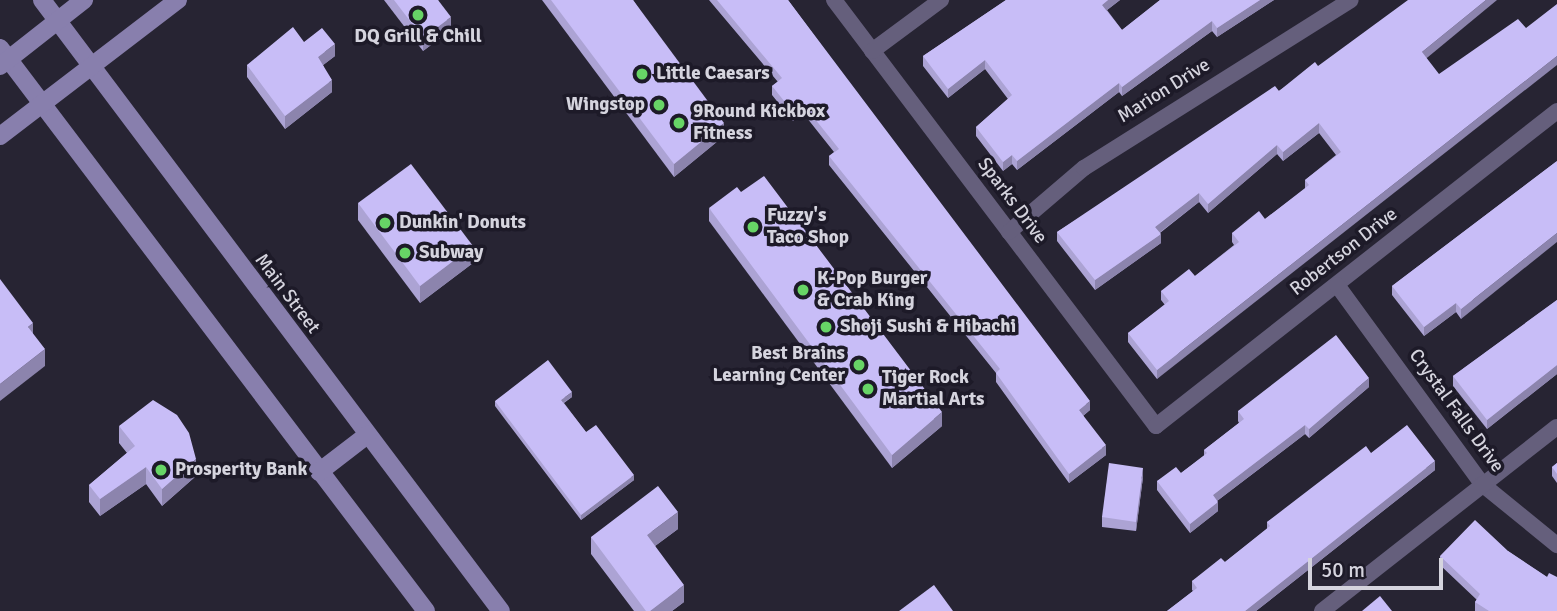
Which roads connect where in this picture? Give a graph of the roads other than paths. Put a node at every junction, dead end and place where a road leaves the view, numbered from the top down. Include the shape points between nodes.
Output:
1 (42, 0) edge
2 (84, 0) edge
3 (178, 0) edge
4 (834, 0) edge
5 (942, 0) edge
6 (1352, 0) edge
7 (58, 20) junction
8 (872, 51) junction
9 (3, 57) edge
10 (94, 67) junction
11 (42, 104) junction
12 (1557, 111) edge
13 (0, 136) edge
14 (1009, 232) junction
15 (1337, 285) junction
16 (1156, 426) joint
17 (1557, 426) edge
18 (368, 435) junction
19 (318, 472) junction
20 (1482, 484) junction
21 (1557, 545) edge
22 (426, 611) edge
23 (501, 611) edge
24 (1322, 611) edge

1 - 7 main road, Main Street
2 - 7 main road
3 - 10 main road
4 - 8 street, Sparks Drive
5 - 8 street
6 - 14 street, Marion Drive via 1084,168
7 - 9 main road
7 - 10 main road, Main Street
8 - 14 street, Sparks Drive
9 - 11 main road
10 - 11 main road
10 - 18 main road, Main Street
11 - 13 main road
11 - 19 main road
12 - 15 street, Robertson Drive
14 - 16 street, Sparks Drive
15 - 16 street, Robertson Drive
15 - 20 street, Crystal Falls Drive
17 - 20 street
18 - 19 main road
18 - 23 main road, Main Street
19 - 22 main road
20 - 21 street, Crystal Falls Drive
20 - 24 street

